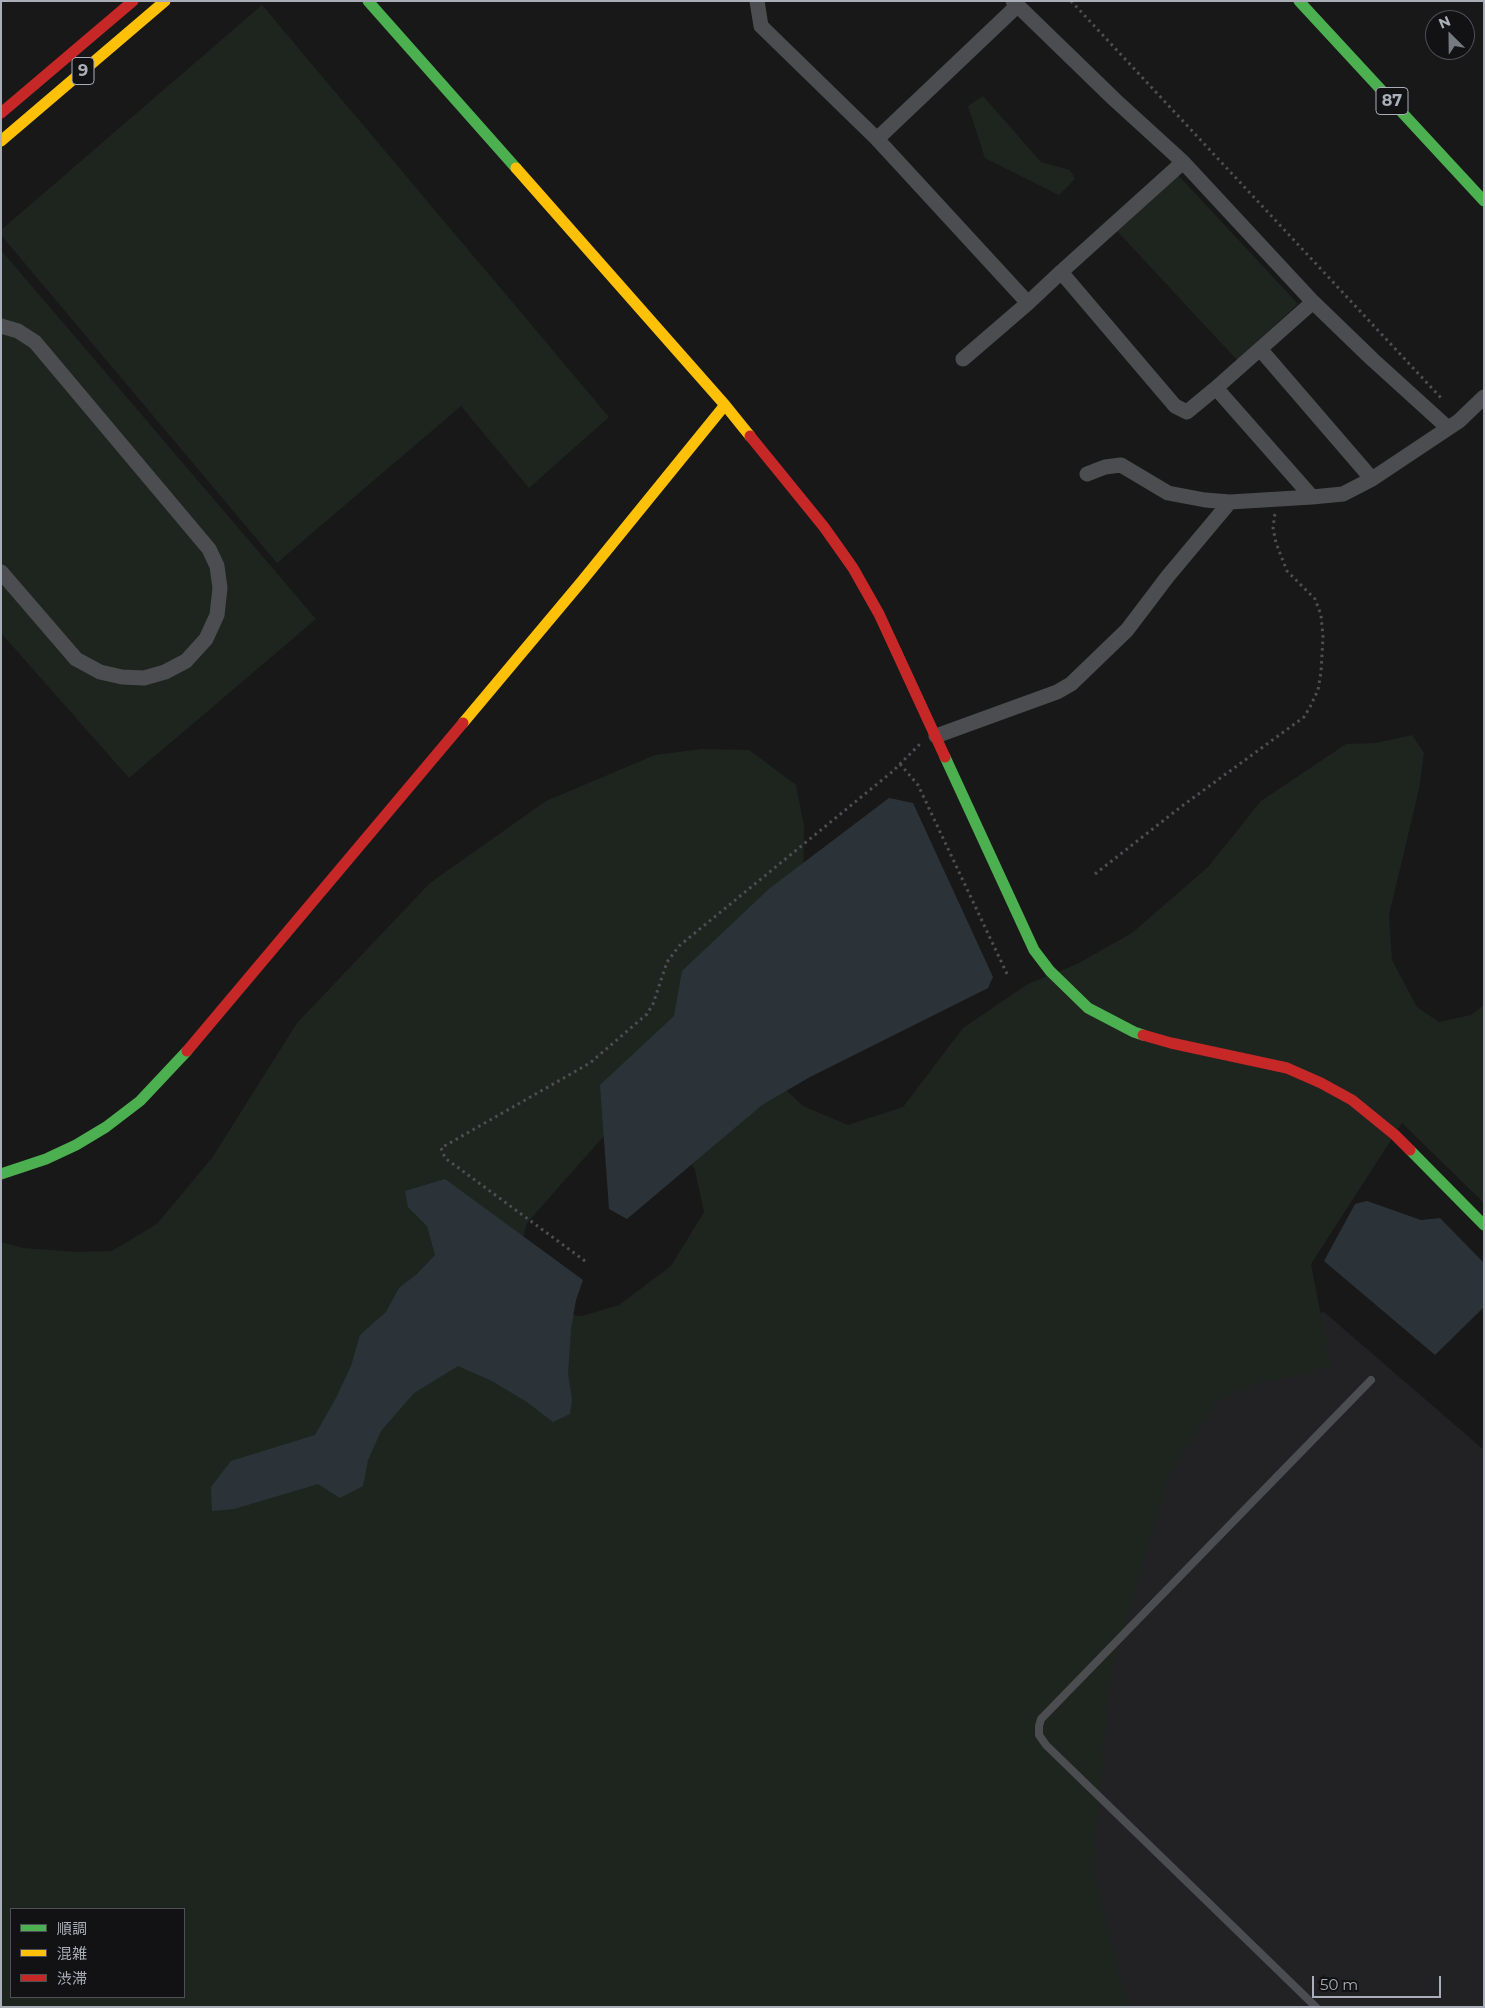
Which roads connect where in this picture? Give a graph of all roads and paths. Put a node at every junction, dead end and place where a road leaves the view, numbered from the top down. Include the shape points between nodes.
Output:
1 (133, 1) edge
2 (164, 1) edge
3 (368, 1) edge
4 (756, 1) edge
5 (1072, 1) edge
6 (1299, 1) edge
7 (1015, 4) edge
8 (1, 113) edge
9 (877, 140) junction
10 (1, 141) edge
11 (1183, 162) junction
12 (1484, 201) edge
13 (1061, 272) junction
14 (1313, 302) junction
15 (1028, 303) junction
16 (1, 326) edge
17 (1260, 349) junction
18 (962, 359) dead end
19 (1216, 388) junction
20 (1484, 397) edge
21 (725, 405) junction
22 (1453, 424) junction
23 (1087, 474) dead end
24 (1372, 479) junction
25 (1312, 497) junction
26 (1272, 501) junction
27 (1230, 502) junction
28 (1, 572) edge
29 (936, 736) junction
30 (900, 764) junction
31 (1095, 874) dead end
32 (1008, 976) dead end
33 (1, 1174) edge
34 (1484, 1225) edge
35 (585, 1261) dead end
36 (1371, 1380) dead end
37 (1316, 2007) edge

1 - 8 street, 9
2 - 10 street, 9
3 - 21 street
4 - 9 street via 761,26
5 - 22 path via 1452,410
6 - 12 street, 87
7 - 9 street
7 - 11 street
9 - 15 street
11 - 13 street
11 - 14 street
13 - 15 street
13 - 19 street via 1175,406 1188,412
14 - 17 street
14 - 22 street via 1372,359
15 - 18 street
16 - 28 street via 18,331 35,342 209,549 217,566 220,588 218,615 206,639 186,660 165,672 144,678 122,677 100,672 76,658
17 - 19 street
17 - 24 street
19 - 25 street
20 - 22 street
21 - 29 street via 824,527 853,568 879,614
21 - 33 street via 582,581 195,1042 140,1100 106,1127 46,1159
22 - 24 street
23 - 27 street via 1121,465 1168,493
24 - 25 street via 1343,494
25 - 26 street
26 - 27 street
26 - 31 path via 1276,543 1287,571 1315,599 1321,615 1321,672 1318,690 1310,707 1304,717
27 - 29 street via 1127,630 1071,684
29 - 30 path via 924,740
29 - 34 street via 1034,950 1050,971 1088,1008 1134,1032 1287,1068 1345,1096 1396,1135
30 - 32 path via 918,785
30 - 35 path via 679,946 667,962 647,1014 590,1063 442,1148 445,1158
36 - 37 lane via 1041,1719 1039,1726 1039,1735 1046,1745

